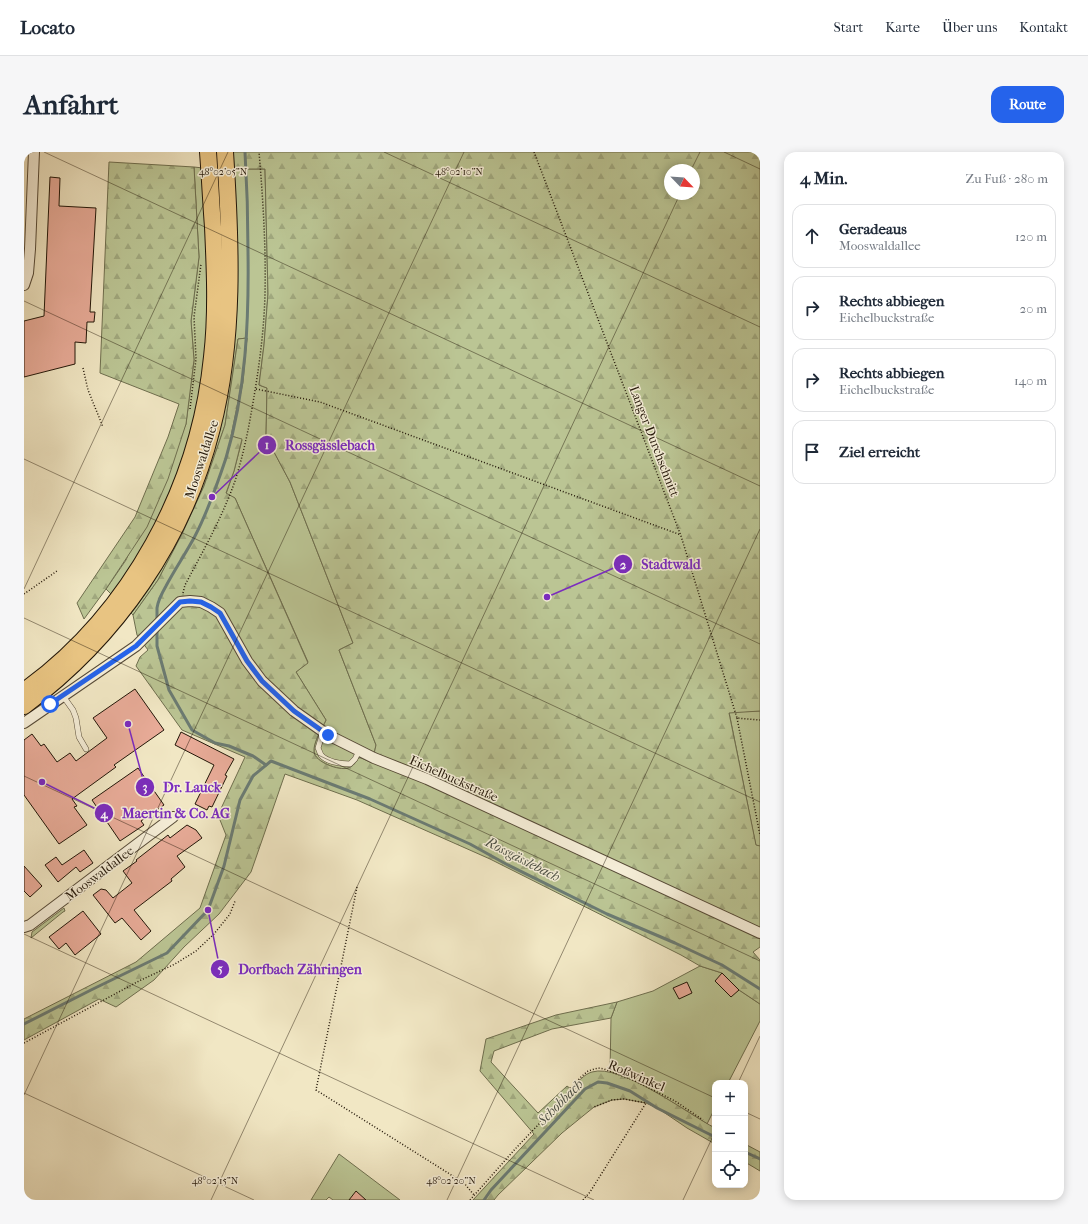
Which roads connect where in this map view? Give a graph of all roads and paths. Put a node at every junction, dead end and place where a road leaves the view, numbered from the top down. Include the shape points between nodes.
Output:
1 (34, 152) edge
2 (208, 152) edge
3 (225, 152) edge
4 (259, 152) edge
5 (534, 152) edge
6 (202, 259) dead end
7 (24, 285) edge
8 (83, 368) dead end
9 (256, 389) junction
10 (190, 410) dead end
11 (103, 427) dead end
12 (681, 536) junction
13 (57, 571) dead end
14 (24, 594) edge
15 (180, 602) junction
16 (24, 691) edge
17 (63, 696) junction
18 (24, 706) edge
19 (736, 718) junction
20 (760, 720) edge
21 (24, 723) edge
22 (323, 732) junction
23 (86, 748) dead end
24 (359, 751) junction
25 (173, 817) dead end
26 (760, 835) edge
27 (357, 887) dead end
28 (235, 901) dead end
29 (24, 927) edge
30 (760, 933) edge
31 (24, 1043) edge
32 (594, 1107) dead end
33 (703, 1120) dead end
34 (474, 1195) junction
35 (470, 1200) edge
36 (583, 1200) edge

1 - 7 street via 30,249
2 - 16 main road, Mooswaldallee via 214,247 214,332 202,419 189,465 162,529 126,587 99,622 76,646
3 - 18 main road, Mooswaldallee via 230,272 227,328 218,401 201,466 186,506 170,537 132,599 86,653
4 - 9 path via 264,206 265,295
5 - 12 path, Langer Durchschnitt
6 - 10 path via 194,317 196,359
8 - 11 path via 88,390
9 - 12 path via 320,402
9 - 15 path via 235,481 212,534 185,585
12 - 19 path, Langer Durchschnitt
13 - 14 path
15 - 17 street via 136,646
15 - 22 street, Eichelbuckstraße via 201,602 220,613 247,661 262,681 294,711
17 - 21 street
17 - 23 lane via 73,710 79,738
19 - 20 path
19 - 26 path, Langer Durchschnitt
22 - 24 street, Eichelbuckstraße
22 - 24 lane via 318,748 321,755 328,759 350,764
24 - 30 street, Eichelbuckstraße via 427,779
25 - 29 street, Mooswaldallee
27 - 34 path via 316,1090 464,1183
28 - 31 path via 230,914 196,951
32 - 36 path via 612,1100 624,1099 646,1103
33 - 34 path, Roßwinkel via 674,1101 633,1080 598,1068 588,1071
34 - 35 path, Roßwinkel

